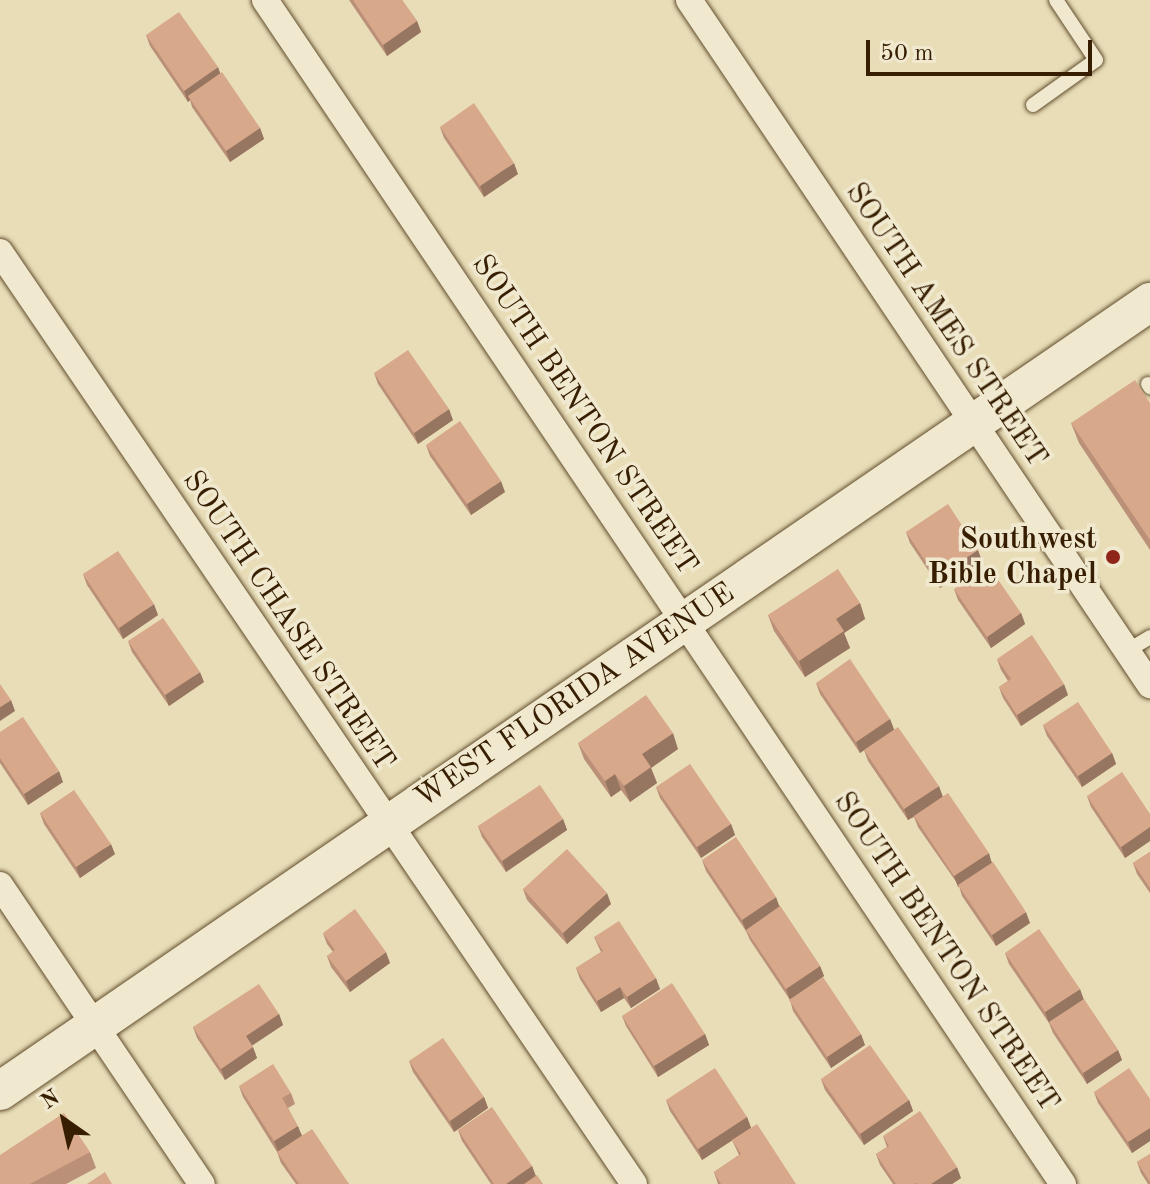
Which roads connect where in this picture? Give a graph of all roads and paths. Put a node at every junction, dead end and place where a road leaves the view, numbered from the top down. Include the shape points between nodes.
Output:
1 (265, 0) edge
2 (689, 0) edge
3 (1056, 0) edge
4 (1033, 105) dead end
5 (0, 252) edge
6 (1147, 312) edge
7 (974, 422) junction
8 (685, 621) junction
9 (1150, 637) edge
10 (1127, 651) junction
11 (1150, 685) edge
12 (388, 825) junction
13 (0, 885) edge
14 (94, 1026) junction
15 (0, 1091) edge
16 (202, 1184) edge
17 (634, 1184) edge
18 (1063, 1184) edge

1 - 8 street, SOUTH BENTON STREET
2 - 7 street, SOUTH AMES STREET
3 - 4 lane via 1096,60
5 - 12 street, SOUTH CHASE STREET
6 - 7 street, WEST FLORIDA AVENUE
7 - 8 street, WEST FLORIDA AVENUE
7 - 10 street, SOUTH AMES STREET
8 - 12 street, WEST FLORIDA AVENUE
8 - 18 street, SOUTH BENTON STREET
9 - 10 lane
10 - 11 street, SOUTH AMES STREET
12 - 14 street, WEST FLORIDA AVENUE
12 - 17 street, SOUTH CHASE STREET
13 - 14 street
14 - 15 street, WEST FLORIDA AVENUE
14 - 16 street

